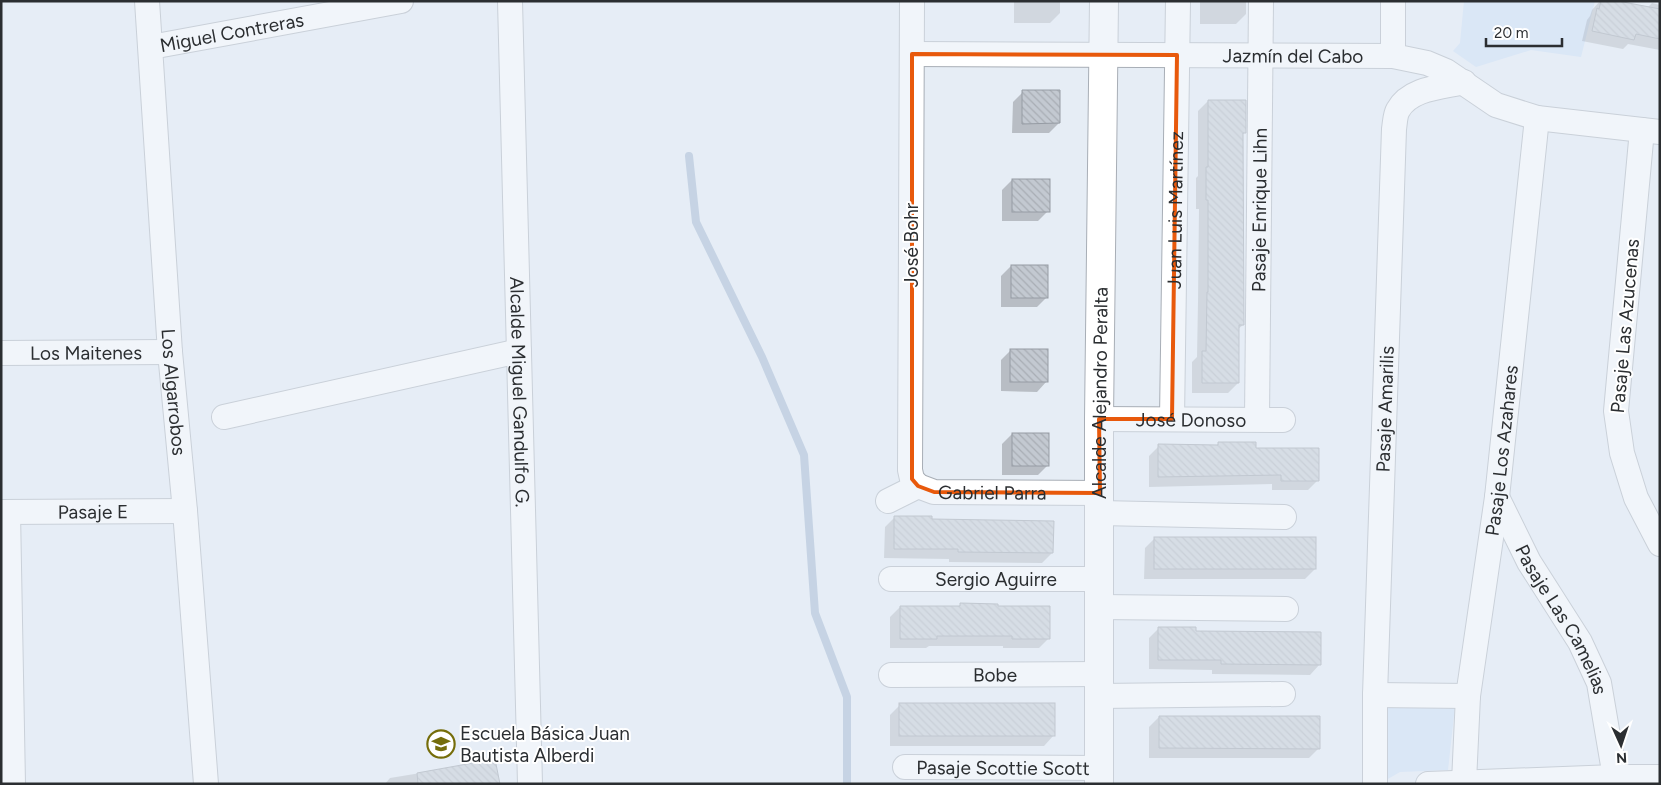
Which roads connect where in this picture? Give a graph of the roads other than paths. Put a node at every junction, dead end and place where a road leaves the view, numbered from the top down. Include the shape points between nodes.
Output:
1 (147, 1) edge
2 (401, 1) edge
3 (510, 1) edge
4 (912, 1) edge
5 (1104, 1) edge
6 (1178, 1) edge
7 (1261, 1) edge
8 (1393, 1) edge
9 (151, 47) junction
10 (912, 54) junction
11 (1103, 55) junction
12 (1177, 55) junction
13 (1261, 55) junction
14 (1393, 56) junction
15 (1464, 82) junction
16 (1537, 118) junction
17 (1651, 131) edge
18 (519, 351) junction
19 (170, 352) junction
20 (1, 354) edge
21 (224, 418) dead end
22 (1099, 419) junction
23 (1172, 419) junction
24 (1257, 419) junction
25 (1283, 420) dead end
26 (918, 486) junction
27 (1497, 497) junction
28 (888, 501) dead end
29 (1100, 503) junction
30 (185, 511) junction
31 (5, 512) edge
32 (1284, 517) dead end
33 (1660, 544) edge
34 (891, 579) dead end
35 (1100, 579) junction
36 (1099, 607) junction
37 (1286, 609) dead end
38 (890, 675) dead end
39 (1099, 685) junction
40 (1283, 694) dead end
41 (1375, 695) junction
42 (1468, 696) junction
43 (906, 767) dead end
44 (1099, 776) edge
45 (1615, 777) junction
46 (1660, 777) edge
47 (1464, 782) junction
48 (13, 784) edge
49 (206, 784) edge
50 (530, 784) edge
51 (1375, 784) edge
52 (1428, 784) edge

1 - 9 street, Los Algarrobos
2 - 9 street, Miguel Contreras
3 - 18 street, Alcalde Miguel Gandulfo G.
4 - 10 street, José Bohr
5 - 11 street, Alcalde Alejandro Peralta
6 - 12 street, Juan Luis Martínez
7 - 13 street, Pasaje Enrique Lihn
8 - 14 street
9 - 19 street, Los Algarrobos
10 - 11 street, Jazmín del Cabo
10 - 26 street, José Bohr via 910,470
11 - 12 street, Jazmín del Cabo
11 - 22 street, Alcalde Alejandro Peralta
12 - 13 street, Jazmín del Cabo
12 - 23 street, Juan Luis Martínez
13 - 14 street, Jazmín del Cabo
13 - 24 street, Pasaje Enrique Lihn
14 - 15 street, Jazmín del Cabo via 1427,63
15 - 16 street, Jazmín del Cabo via 1496,105
15 - 41 street, Pasaje Amarilis via 1423,91 1405,99 1396,111
16 - 17 street, Jazmín del Cabo
16 - 27 street, Pasaje Los Azahares
17 - 33 street, Pasaje Las Azucenas via 1616,411 1622,453 1636,498
18 - 21 street
18 - 50 street, Alcalde Miguel Gandulfo G.
19 - 20 street, Los Maitenes
19 - 30 street, Los Algarrobos
22 - 23 street, José Donoso
22 - 29 street, Alcalde Alejandro Peralta
23 - 24 street, José Donoso
24 - 25 street, José Donoso
26 - 28 street, Gabriel Parra
26 - 29 street, Gabriel Parra via 934,492
27 - 42 street, Pasaje Los Azahares
27 - 45 street, Pasaje Las Camelias via 1529,562 1580,642 1599,683
29 - 32 street, Gabriel Parra
29 - 35 street, Alcalde Alejandro Peralta
30 - 31 street, Pasaje E
30 - 49 street, Los Algarrobos
31 - 48 street
34 - 35 street, Sergio Aguirre
35 - 36 street, Alcalde Alejandro Peralta
36 - 37 street
36 - 39 street, Alcalde Alejandro Peralta
38 - 39 street, Bobe
39 - 40 street, Bobe
39 - 44 street, Alcalde Alejandro Peralta
41 - 42 street
41 - 51 street, Pasaje Amarilis
42 - 47 street, Pasaje Los Azahares
43 - 44 street, Pasaje Scottie Scott
45 - 46 street
45 - 47 street
47 - 52 street

